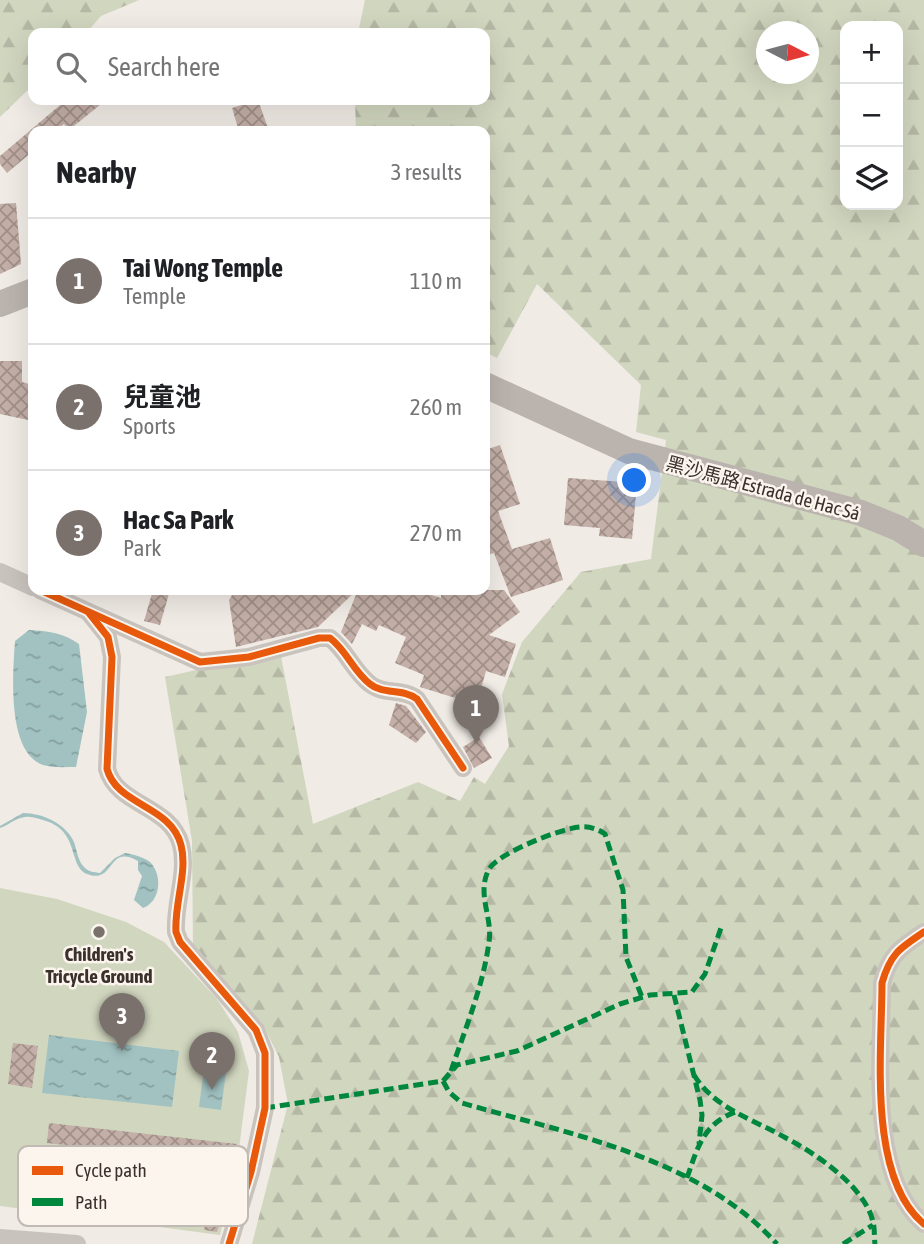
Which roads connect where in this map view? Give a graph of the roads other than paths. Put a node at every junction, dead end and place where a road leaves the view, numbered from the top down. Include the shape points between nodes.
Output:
1 (28, 293) edge
2 (0, 304) edge
3 (490, 387) edge
4 (924, 544) edge
5 (0, 572) edge
6 (28, 585) edge
7 (51, 595) edge
8 (89, 612) junction
9 (463, 768) dead end
10 (924, 932) edge
11 (248, 1182) edge
12 (924, 1224) edge
13 (234, 1226) edge
14 (0, 1238) edge
15 (77, 1244) edge
16 (229, 1244) edge

1 - 2 main road
3 - 4 main road, 黑沙馬路 Estrada de Hac Sá via 629,451 861,513
5 - 6 street
7 - 8 street
8 - 9 street via 201,663 330,638 373,687 416,699
8 - 11 street via 108,637 112,657 109,778 176,831 182,862 176,932 180,942 256,1030 265,1053 265,1108
10 - 12 street via 893,954 882,983 881,1105 884,1141 898,1191
13 - 16 street
14 - 15 street

